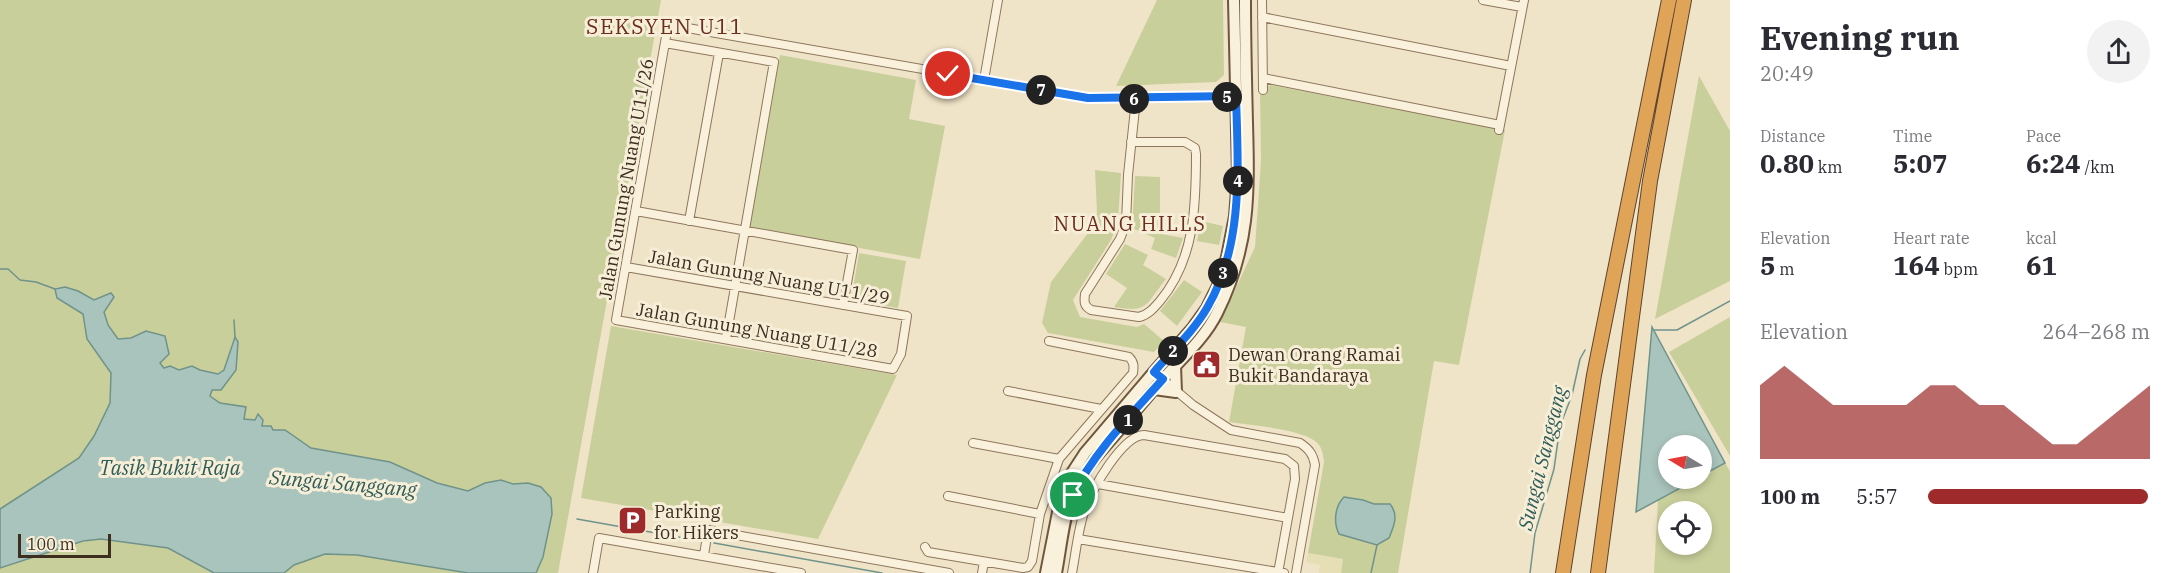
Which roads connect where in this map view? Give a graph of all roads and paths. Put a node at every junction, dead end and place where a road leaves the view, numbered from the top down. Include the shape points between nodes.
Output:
1 (998, 0) edge
2 (1234, 0) edge
3 (1245, 0) edge
4 (1262, 0) edge
5 (1484, 0) edge
6 (1669, 0) edge
7 (1684, 0) edge
8 (1523, 4) edge
9 (1262, 17) junction
10 (665, 43) junction
11 (719, 53) junction
12 (1511, 66) junction
13 (1263, 78) junction
14 (984, 80) junction
15 (1263, 90) dead end
16 (1241, 96) junction
17 (1136, 99) junction
18 (1131, 142) junction
19 (636, 211) junction
20 (689, 221) junction
21 (745, 231) junction
22 (626, 267) junction
23 (735, 286) junction
24 (843, 305) junction
25 (616, 320) joint
26 (726, 339) junction
27 (1048, 341) dead end
28 (1175, 366) junction
29 (893, 369) joint
30 (1158, 375) junction
31 (1154, 389) junction
32 (1008, 391) dead end
33 (1176, 392) junction
34 (1101, 409) junction
35 (973, 443) dead end
36 (1059, 459) junction
37 (1098, 484) junction
38 (948, 496) dead end
39 (1040, 514) junction
40 (1288, 518) junction
41 (1078, 539) junction
42 (925, 546) dead end
43 (704, 555) junction
44 (984, 562) junction
45 (1048, 572) edge
46 (593, 573) edge
47 (801, 573) edge
48 (950, 573) edge
49 (982, 573) edge
50 (1072, 573) edge
51 (1280, 573) edge
52 (1296, 573) edge
53 (1563, 573) edge
54 (1598, 573) edge

1 - 14 street
2 - 16 street
3 - 16 street
4 - 9 street
5 - 8 street
6 - 53 highway via 1594,375
7 - 54 highway via 1650,181
8 - 12 street
9 - 12 street
9 - 13 street
10 - 11 street
10 - 14 street via 667,31 676,26
10 - 19 street, Jalan Gunung Nuang U11/26
11 - 20 street
11 - 21 street via 774,62
12 - 13 street via 1499,128
13 - 15 street
14 - 17 street via 1088,98
16 - 17 street
16 - 28 street via 1249,176 1238,257 1216,315
16 - 30 street via 1235,216 1220,282 1207,308
17 - 18 street
18 - 18 street via 1124,231 1085,294 1084,302 1091,310 1139,318 1157,304 1182,266 1195,214 1196,154 1195,148 1185,142
19 - 20 street
19 - 22 street, Jalan Gunung Nuang U11/26
20 - 21 street
21 - 23 street
21 - 24 street via 853,250
22 - 23 street, Jalan Gunung Nuang U11/29
22 - 25 street, Jalan Gunung Nuang U11/26
23 - 24 street, Jalan Gunung Nuang U11/29
23 - 26 street
24 - 29 street, Jalan Gunung Nuang U11/29 via 907,316 901,354
25 - 26 street, Jalan Gunung Nuang U11/28
26 - 29 street, Jalan Gunung Nuang U11/28
27 - 34 street via 1133,361 1133,373
28 - 30 street
28 - 33 street
30 - 31 street
30 - 33 street
30 - 45 street via 1086,453 1070,476 1062,492
31 - 33 street
31 - 45 street via 1080,479
32 - 34 street
33 - 52 street via 1231,430 1300,443 1309,449 1315,465
34 - 36 street
35 - 36 street
36 - 39 street
37 - 40 street
37 - 40 street via 1124,444 1138,435 1285,459 1294,466 1295,479
37 - 41 street via 1085,507
38 - 39 street
39 - 44 street via 1028,567
40 - 51 street
41 - 50 street
41 - 51 street
42 - 44 street via 928,552
43 - 46 street via 599,538
43 - 47 street
43 - 48 street via 708,530
44 - 49 street

